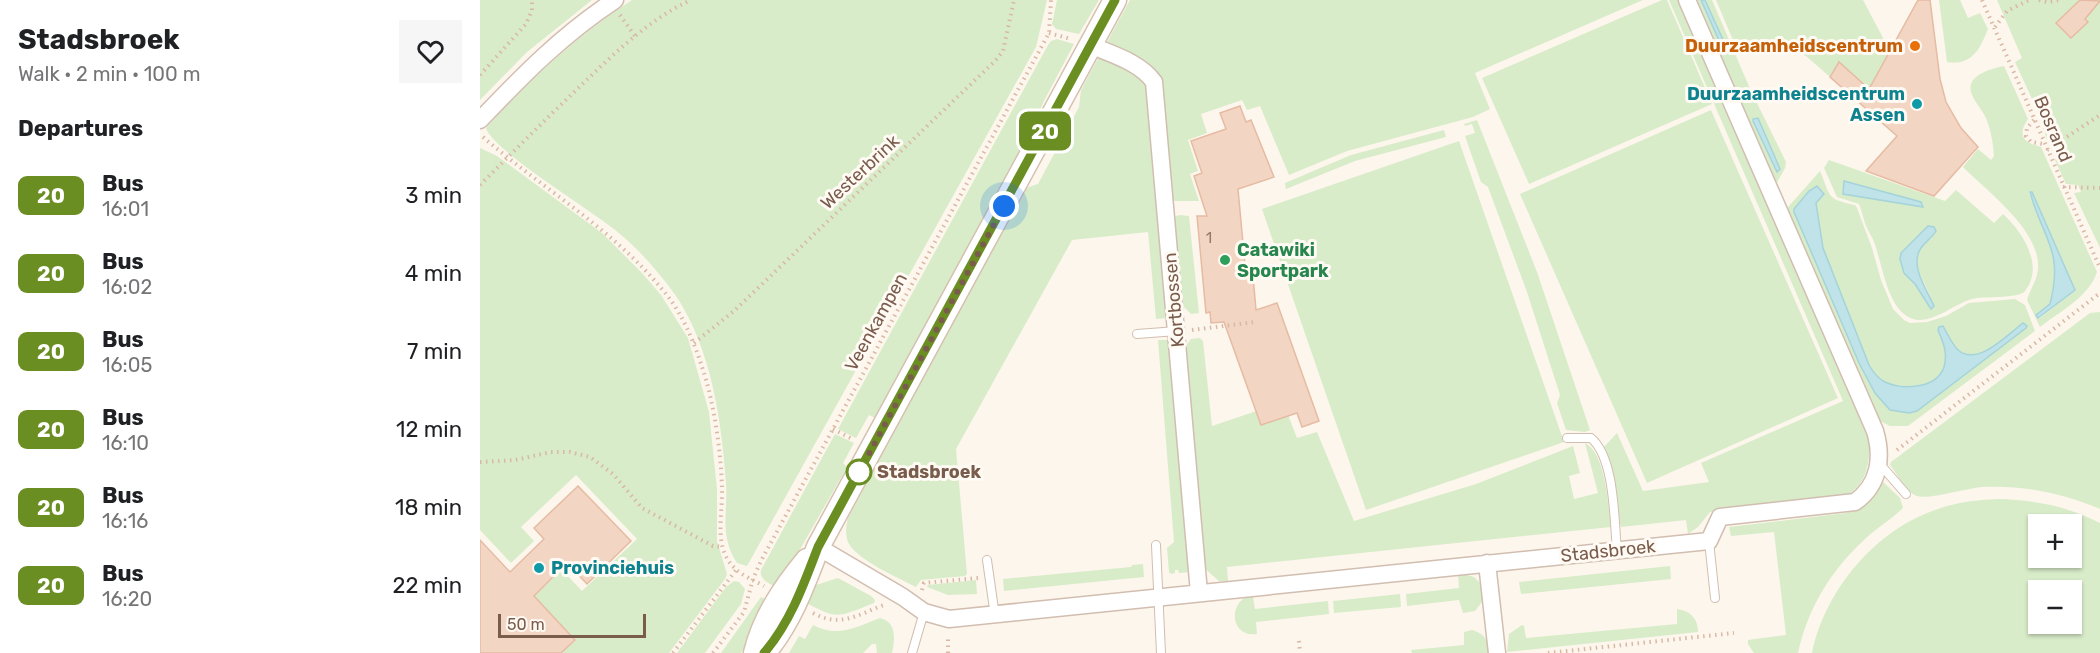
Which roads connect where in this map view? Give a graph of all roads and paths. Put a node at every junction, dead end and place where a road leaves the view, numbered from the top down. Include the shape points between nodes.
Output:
1 (532, 0) edge
2 (691, 0) edge
3 (1014, 0) edge
4 (1051, 0) edge
5 (1115, 0) edge
6 (1687, 0) edge
7 (1982, 0) edge
8 (2029, 0) edge
9 (2039, 0) edge
10 (2060, 0) edge
11 (613, 1) edge
12 (1994, 28) junction
13 (635, 36) junction
14 (1090, 45) junction
15 (480, 75) edge
16 (2100, 115) edge
17 (480, 120) edge
18 (2034, 120) junction
19 (480, 135) edge
20 (2044, 144) junction
21 (2047, 150) junction
22 (507, 158) junction
23 (480, 185) edge
24 (2063, 187) junction
25 (2100, 188) edge
26 (2100, 268) edge
27 (2100, 293) edge
28 (1255, 322) dead end
29 (1177, 331) junction
30 (1137, 334) dead end
31 (694, 343) junction
32 (833, 429) junction
33 (1567, 438) dead end
34 (857, 442) dead end
35 (480, 462) edge
36 (1880, 463) junction
37 (1906, 494) dead end
38 (1709, 540) junction
39 (1156, 545) dead end
40 (723, 547) junction
41 (818, 547) junction
42 (1617, 550) junction
43 (987, 560) dead end
44 (1487, 563) junction
45 (736, 570) junction
46 (990, 577) junction
47 (753, 579) junction
48 (1199, 593) junction
49 (1159, 596) junction
50 (903, 597) junction
51 (1715, 598) dead end
52 (788, 599) junction
53 (924, 612) junction
54 (995, 616) junction
55 (1734, 633) dead end
56 (948, 638) dead end
57 (1299, 641) dead end
58 (673, 653) edge
59 (713, 653) edge
60 (755, 653) edge
61 (764, 653) edge
62 (912, 653) edge
63 (948, 653) edge
64 (1161, 653) edge
65 (1300, 653) edge
66 (1497, 653) edge
67 (1548, 653) edge

1 - 15 path via 526,24
2 - 13 path
3 - 31 path, Westerbrink via 1002,51 995,61 734,310
4 - 32 path, Veenkampen via 1049,33
5 - 14 street
6 - 36 street via 1875,431
7 - 12 path, Bosrand
8 - 12 path via 2007,10
9 - 10 path
11 - 13 path
11 - 17 street via 536,61
12 - 18 path, Bosrand
13 - 22 path
14 - 29 street, Kortbossen via 1148,73 1154,82
14 - 41 street
16 - 21 path
18 - 20 path, Bosrand
18 - 20 path via 2026,128 2026,136 2031,142
19 - 22 path
20 - 21 path, Bosrand
21 - 24 path, Bosrand
22 - 23 path
22 - 31 path via 607,232 637,261 667,295
24 - 25 path
24 - 26 path, Bosrand
27 - 36 path
28 - 29 path
29 - 30 lane
29 - 48 street, Kortbossen
31 - 40 path via 707,382 716,436
32 - 34 path
32 - 47 path, Veenkampen
33 - 42 lane via 1591,438 1599,446 1612,496
35 - 40 path via 551,452 590,457 613,474 642,508 713,546
36 - 37 lane
36 - 38 street via 1872,485 1855,502 1720,518
38 - 42 street, Stadsbroek
38 - 51 lane
39 - 49 lane
40 - 45 path
41 - 50 street, Stadsbroek
41 - 52 street
42 - 44 street, Stadsbroek
43 - 46 lane
44 - 48 street, Stadsbroek
44 - 66 street
45 - 47 path
45 - 58 path
46 - 50 path via 924,583 922,590
46 - 54 lane
47 - 52 path
47 - 59 path, Veenkampen via 744,612
48 - 49 street, Stadsbroek
49 - 54 street, Stadsbroek
49 - 64 lane
50 - 52 path via 884,608 837,622 825,620
50 - 53 street, Stadsbroek
52 - 60 street via 760,632
52 - 61 street via 776,640
53 - 54 street, Stadsbroek via 949,619
53 - 62 lane
55 - 67 path
56 - 63 path
57 - 65 path

